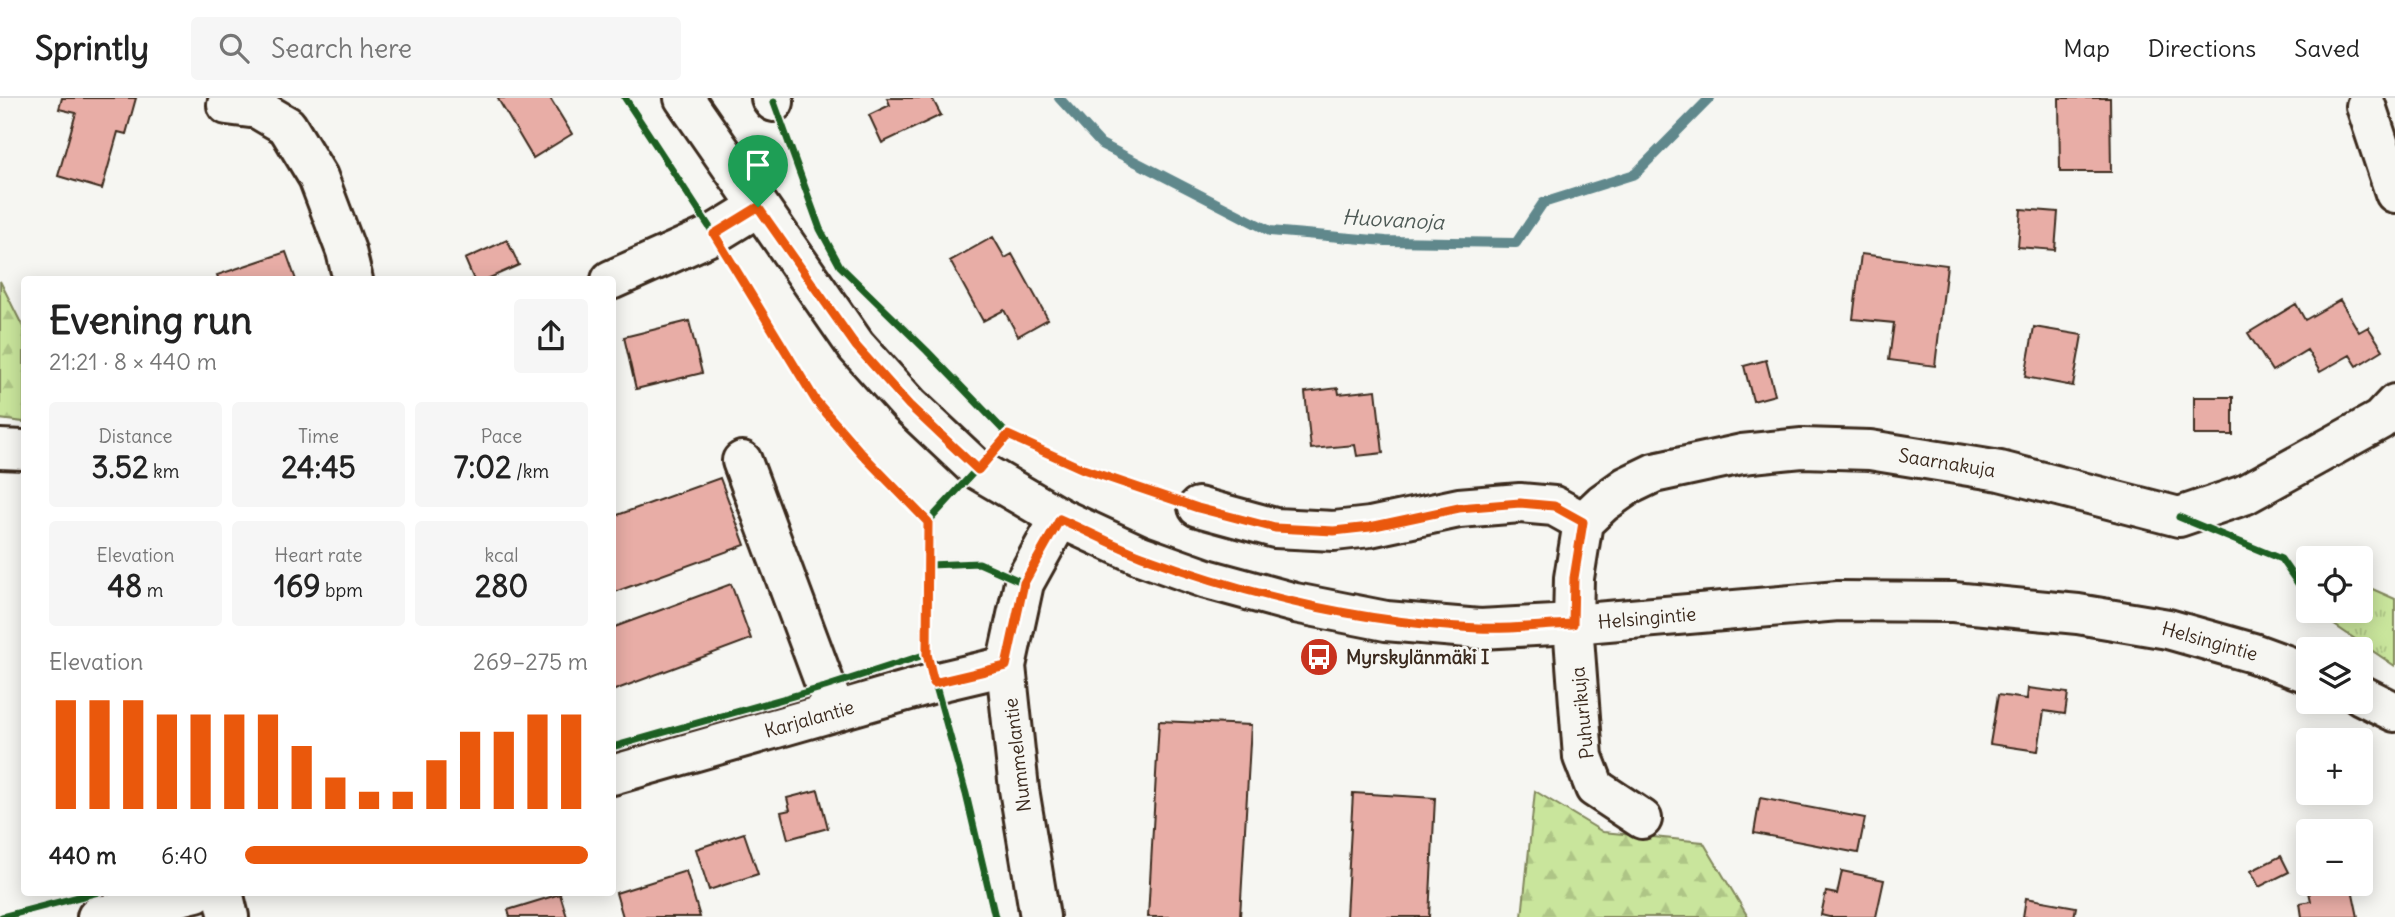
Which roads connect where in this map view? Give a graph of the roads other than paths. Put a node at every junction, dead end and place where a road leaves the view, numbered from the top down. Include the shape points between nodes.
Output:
1 (684, 98) edge
2 (227, 105) dead end
3 (2366, 106) dead end
4 (2395, 192) edge
5 (758, 207) junction
6 (352, 276) edge
7 (616, 278) edge
8 (2395, 404) edge
9 (0, 449) edge
10 (21, 450) edge
11 (743, 461) dead end
12 (1198, 508) dead end
13 (1060, 519) junction
14 (1583, 522) junction
15 (1573, 624) junction
16 (1006, 666) junction
17 (2296, 669) edge
18 (2373, 701) edge
19 (835, 711) junction
20 (2395, 712) edge
21 (616, 774) edge
22 (1642, 819) dead end
23 (180, 896) edge
24 (224, 896) edge
25 (97, 917) edge
26 (229, 917) edge
27 (1041, 917) edge

1 - 5 street, Helsingintie
2 - 6 street via 258,109 287,126 318,177
3 - 4 street
5 - 7 street via 714,234
5 - 13 street, Helsingintie via 856,346 909,405 978,470
8 - 14 street, Saarnakuja via 2380,420 2244,495 2179,517 2000,471 1870,450 1802,449 1742,454 1654,473 1627,486
9 - 10 street
11 - 19 street
12 - 14 street via 1275,528 1334,531 1459,508 1520,503 1554,506
13 - 15 street, Helsingintie via 1207,579 1296,603 1386,621 1480,629
13 - 16 street, Nummelantie via 1024,583
14 - 15 street
15 - 17 street, Helsingintie via 1838,601 1954,602 2078,614 2168,629
15 - 22 street, Puhurikuja via 1583,757 1595,788
16 - 19 street, Karjalantie
16 - 27 street, Nummelantie via 1019,789
18 - 20 street
19 - 21 street, Karjalantie
23 - 25 street
24 - 26 street

